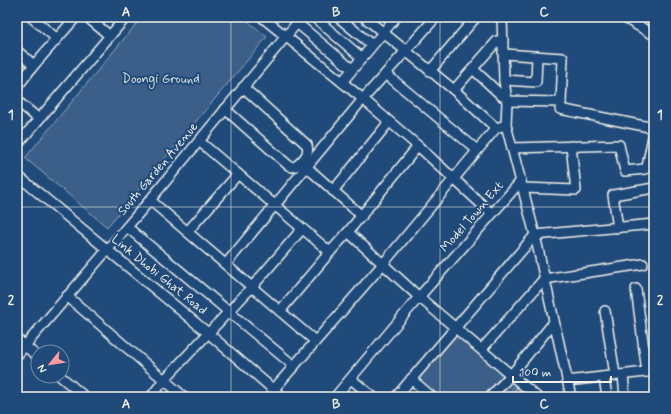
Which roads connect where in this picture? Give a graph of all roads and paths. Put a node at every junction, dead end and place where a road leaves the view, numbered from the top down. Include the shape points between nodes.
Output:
1 (31, 17) edge
2 (76, 17) edge
3 (87, 17) edge
4 (126, 17) edge
5 (262, 17) edge
6 (314, 17) edge
7 (338, 17) edge
8 (364, 17) edge
9 (396, 17) edge
10 (436, 17) edge
11 (476, 17) edge
12 (502, 17) edge
13 (623, 17) edge
14 (300, 20) edge
15 (383, 32) junction
16 (654, 35) edge
17 (110, 36) junction
18 (285, 36) junction
19 (56, 38) junction
20 (503, 40) junction
21 (372, 45) junction
22 (17, 51) edge
23 (406, 51) junction
24 (504, 54) junction
25 (537, 56) junction
26 (362, 58) junction
27 (34, 65) junction
28 (352, 69) junction
29 (473, 70) junction
30 (430, 71) junction
31 (386, 74) junction
32 (504, 80) junction
33 (342, 82) junction
34 (17, 87) edge
35 (243, 87) junction
36 (454, 90) junction
37 (363, 99) junction
38 (506, 99) junction
39 (17, 101) edge
40 (562, 102) junction
41 (225, 109) junction
42 (39, 119) junction
43 (389, 122) junction
44 (506, 125) junction
45 (496, 128) junction
46 (654, 129) edge
47 (199, 141) junction
48 (17, 145) edge
49 (418, 146) junction
50 (571, 146) junction
51 (512, 148) junction
52 (477, 150) junction
53 (304, 164) junction
54 (238, 174) junction
55 (17, 175) edge
56 (455, 179) junction
57 (522, 184) junction
58 (654, 188) edge
59 (333, 191) junction
60 (150, 200) junction
61 (275, 206) junction
62 (491, 213) junction
63 (362, 216) junction
64 (654, 224) edge
65 (127, 226) junction
66 (618, 228) junction
67 (302, 229) junction
68 (188, 231) junction
69 (348, 232) junction
70 (535, 235) junction
71 (107, 249) junction
72 (330, 252) junction
73 (226, 264) junction
74 (383, 264) junction
75 (642, 264) dead end
76 (544, 279) junction
77 (252, 287) junction
78 (636, 289) dead end
79 (67, 296) junction
80 (419, 296) junction
81 (229, 311) junction
82 (280, 311) junction
83 (605, 311) dead end
84 (554, 322) junction
85 (455, 327) junction
86 (208, 333) junction
87 (17, 339) edge
88 (315, 342) junction
89 (24, 346) junction
90 (482, 349) junction
91 (30, 351) edge
92 (17, 354) edge
93 (294, 366) junction
94 (651, 371) edge
95 (511, 375) junction
96 (619, 375) junction
97 (604, 377) junction
98 (350, 379) junction
99 (411, 379) junction
100 (164, 380) junction
101 (567, 381) junction
102 (70, 384) edge
103 (274, 390) junction
104 (85, 397) edge
105 (151, 397) edge
106 (184, 397) edge
107 (282, 397) edge
108 (335, 397) edge
109 (373, 397) edge
110 (396, 397) edge
111 (432, 397) edge
112 (490, 397) edge
113 (537, 397) edge
114 (571, 397) edge
115 (607, 397) edge
116 (625, 397) edge

1 - 19 street
2 - 19 street
3 - 17 street
4 - 17 street
5 - 18 street
6 - 26 street
7 - 21 street
8 - 15 street
9 - 15 street
10 - 23 street
11 - 30 street
12 - 20 street, Model Town Ext
13 - 16 street
14 - 18 street, South Garden Avenue
14 - 28 street
15 - 21 street
15 - 23 street
17 - 42 street
18 - 33 street
18 - 35 street, South Garden Avenue
19 - 27 street
20 - 24 street, Model Town Ext
20 - 29 street via 497,41
21 - 26 street
22 - 27 street
23 - 30 street
23 - 31 street
24 - 25 street
24 - 32 street, Model Town Ext
25 - 32 street via 536,82
25 - 40 street via 563,58
26 - 28 street
27 - 34 street
28 - 33 street
29 - 36 street
29 - 38 street
30 - 36 street
31 - 37 street
31 - 52 street
32 - 38 street, Model Town Ext
33 - 37 street
35 - 41 street, South Garden Avenue
35 - 53 street via 307,145 308,154
36 - 45 street
37 - 43 street
37 - 53 street
38 - 40 street
38 - 44 street, Model Town Ext
39 - 42 street
40 - 46 street via 560,109
41 - 47 street, South Garden Avenue
41 - 53 street via 288,165 292,167
42 - 48 street
43 - 49 street
43 - 59 street
44 - 45 street
44 - 51 street, Model Town Ext
45 - 52 street
46 - 50 street via 646,168 626,171 619,145
47 - 54 street
47 - 60 street, South Garden Avenue
49 - 56 street
49 - 63 street
50 - 51 street
50 - 57 street via 576,190
51 - 57 street, Model Town Ext
52 - 56 street
53 - 59 street
53 - 61 street
54 - 61 street
54 - 68 street
55 - 71 street, Link Dhobi Ghat Road
56 - 62 street
56 - 74 street
57 - 62 street, Model Town Ext
57 - 70 street
58 - 66 street via 613,196
59 - 63 street
60 - 65 street, South Garden Avenue
60 - 68 street
61 - 67 street
61 - 73 street
62 - 80 street, Model Town Ext
63 - 69 street
64 - 66 street
65 - 71 street, South Garden Avenue
65 - 81 street
66 - 70 street
67 - 72 street
67 - 77 street
68 - 73 street
69 - 72 street
69 - 74 street
70 - 76 street
70 - 85 street
71 - 79 street, South Garden Avenue
71 - 86 street, Link Dhobi Ghat Road
72 - 82 street
73 - 77 street
74 - 80 street
74 - 88 street
75 - 76 street
76 - 84 street
76 - 90 street
77 - 81 street
77 - 82 street
78 - 94 street
79 - 89 street, South Garden Avenue
79 - 100 street
80 - 85 street
80 - 98 street, Model Town Ext
81 - 86 street
81 - 93 street
82 - 88 street
83 - 96 street
84 - 95 street
84 - 101 street
85 - 90 street
85 - 99 street
86 - 100 street
86 - 103 street, Link Dhobi Ghat Road
87 - 89 street
88 - 93 street
89 - 91 street
89 - 92 street, South Garden Avenue
90 - 95 street
93 - 103 street
94 - 96 street
95 - 112 street
95 - 113 street
96 - 97 street
96 - 116 street
97 - 101 street
97 - 115 street
98 - 108 street, Model Town Ext
98 - 109 street
99 - 110 street
99 - 111 street
100 - 105 street
100 - 106 street
101 - 114 street
102 - 104 street
103 - 107 street, Link Dhobi Ghat Road

